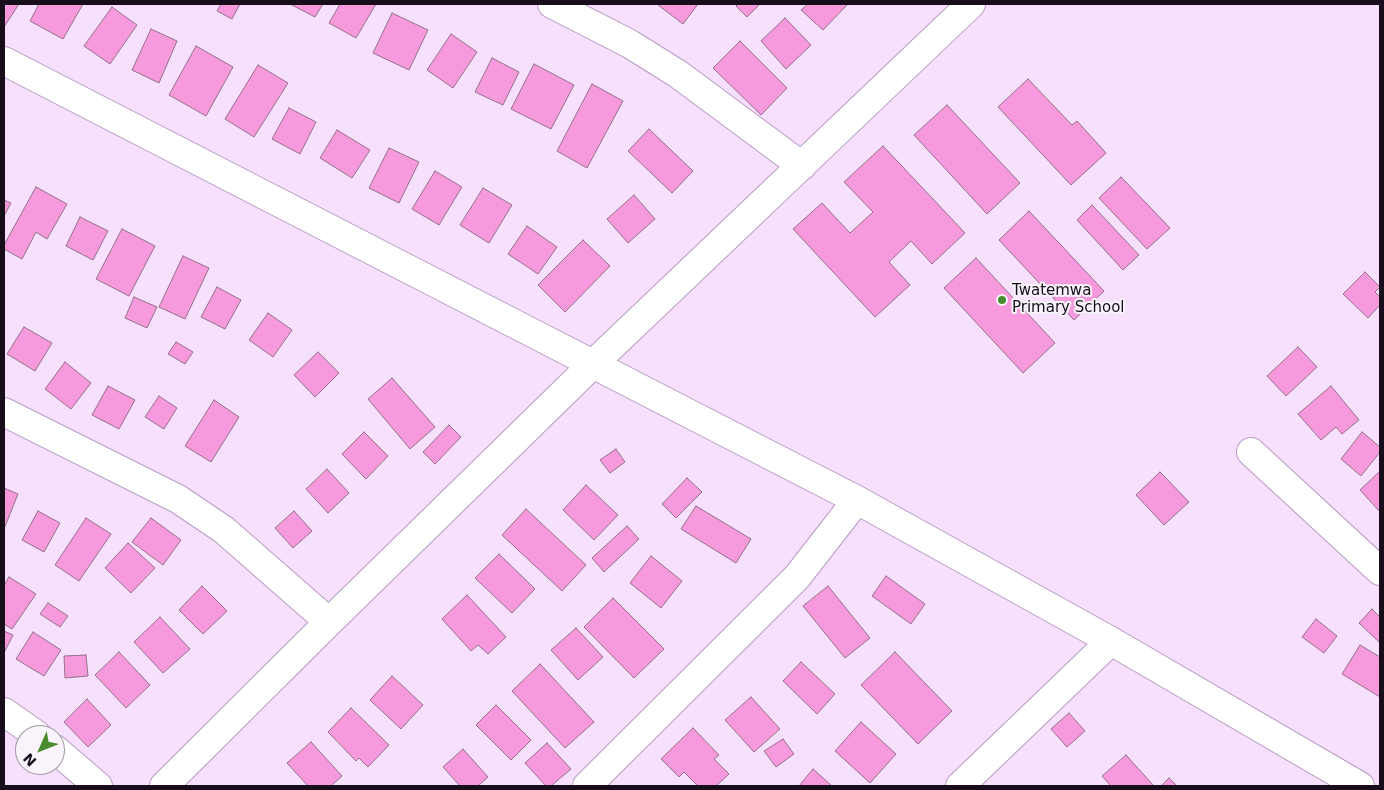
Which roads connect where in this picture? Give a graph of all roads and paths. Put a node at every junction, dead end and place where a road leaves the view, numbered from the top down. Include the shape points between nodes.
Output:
1 (552, 4) edge
2 (971, 4) edge
3 (4, 61) edge
4 (802, 166) junction
5 (593, 364) junction
6 (4, 412) edge
7 (1251, 452) dead end
8 (857, 500) junction
9 (1380, 571) edge
10 (329, 622) junction
11 (1111, 641) junction
12 (4, 712) edge
13 (23, 725) edge
14 (65, 758) edge
15 (98, 786) edge
16 (164, 786) edge
17 (588, 786) edge
18 (960, 786) edge
19 (1360, 786) edge

1 - 4 street via 630,44 678,74
2 - 4 street
3 - 5 street
4 - 5 street
5 - 8 street
5 - 10 street
6 - 10 street via 178,499 224,530
7 - 9 street
8 - 11 street
8 - 17 street via 797,577
10 - 16 street
11 - 18 street
11 - 19 street
12 - 13 street
14 - 15 street

